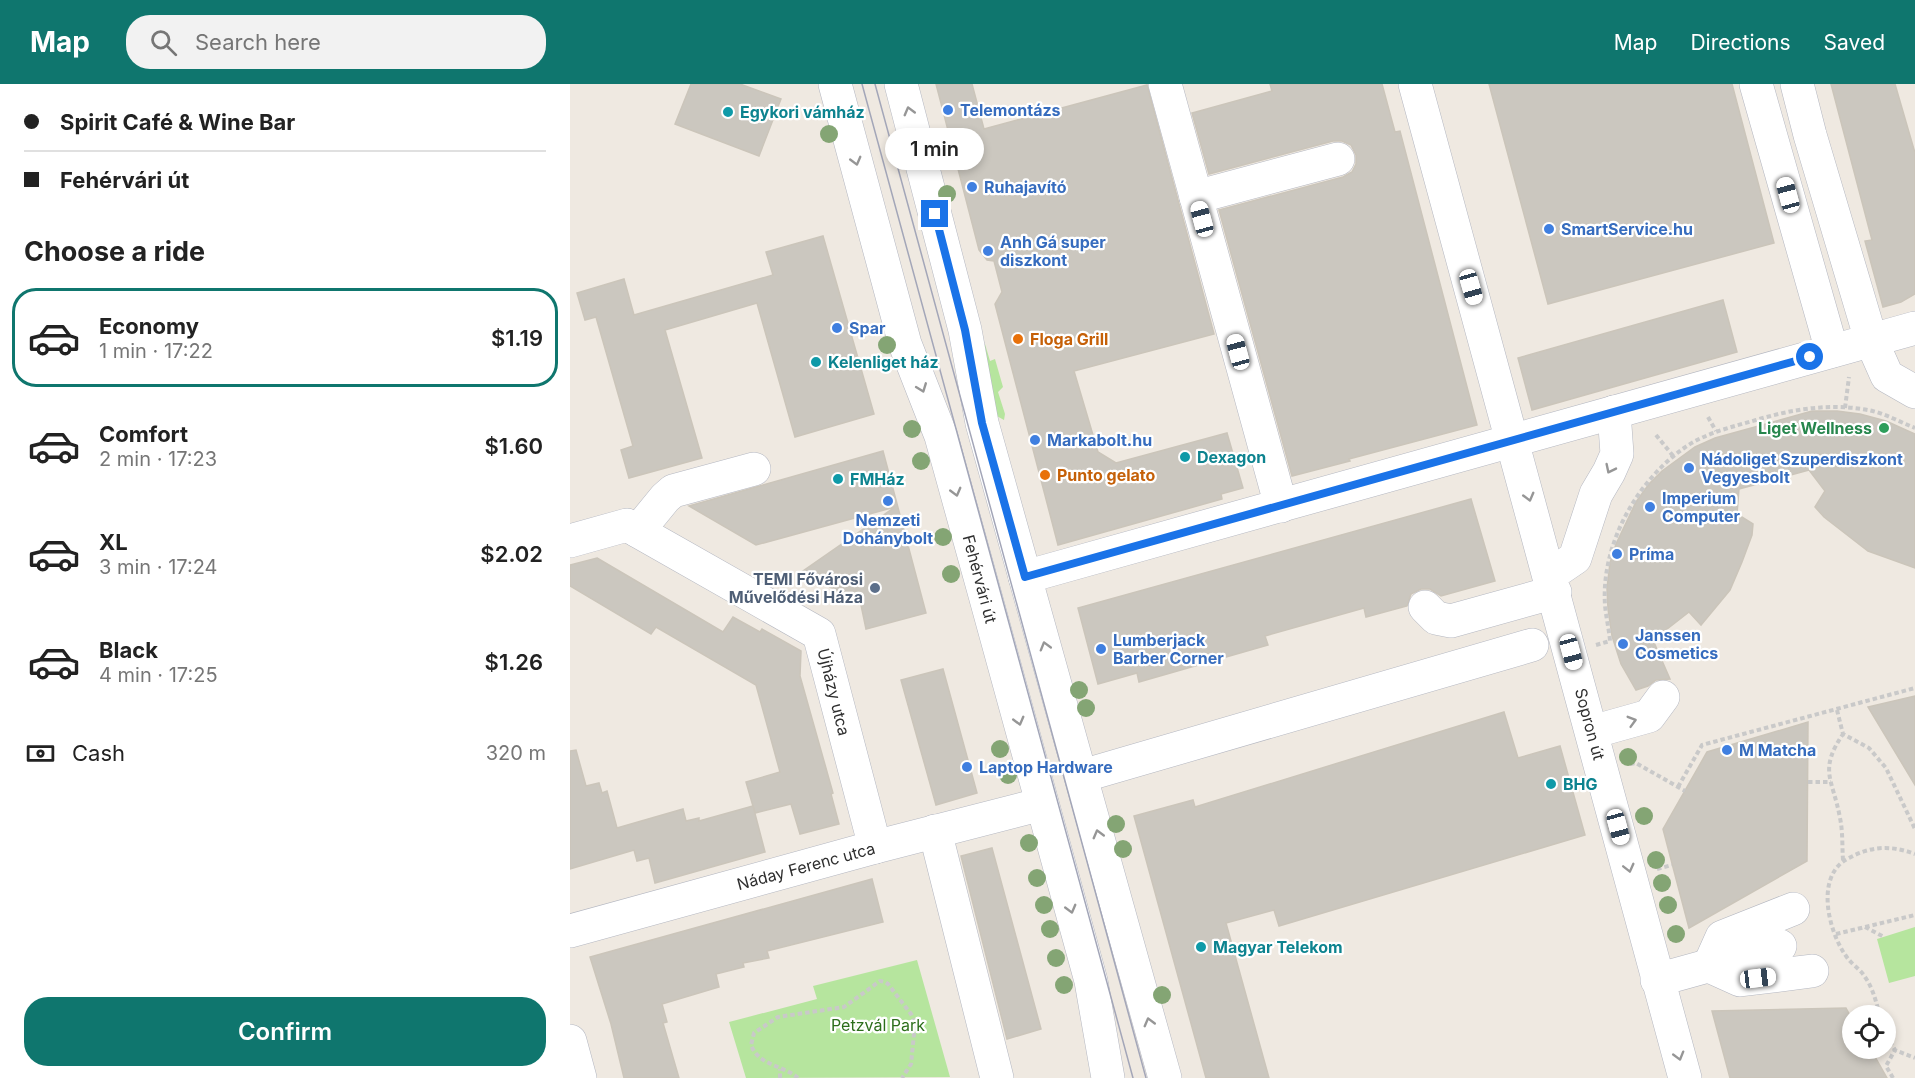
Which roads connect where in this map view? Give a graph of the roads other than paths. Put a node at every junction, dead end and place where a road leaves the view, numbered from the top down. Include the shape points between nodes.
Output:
1 (835, 84) edge
2 (901, 84) edge
3 (1165, 84) edge
4 (1415, 84) edge
5 (1756, 84) edge
6 (1797, 84) edge
7 (1338, 159) dead end
8 (1196, 197) junction
9 (1915, 328) edge
10 (1871, 340) junction
11 (1840, 364) junction
12 (1915, 392) edge
13 (1614, 412) junction
14 (1513, 441) junction
15 (754, 469) dead end
16 (1281, 506) junction
17 (638, 531) junction
18 (570, 541) edge
19 (1025, 577) junction
20 (1552, 584) junction
21 (1425, 607) dead end
22 (1532, 645) dead end
23 (1663, 697) dead end
24 (1592, 732) junction
25 (1082, 776) junction
26 (1042, 804) junction
27 (935, 831) junction
28 (874, 847) junction
29 (1793, 909) dead end
30 (570, 931) edge
31 (1780, 946) dead end
32 (1709, 966) junction
33 (1812, 971) dead end
34 (1658, 981) junction
35 (570, 1041) edge
36 (580, 1078) edge
37 (997, 1078) edge
38 (1108, 1078) edge
39 (1165, 1078) edge
40 (1685, 1078) edge

1 -> 26 street, Fehérvári út via 905,344 941,436
19 -> 2 street via 982,423 965,330
3 - 8 street
4 - 14 street, Sopron út
5 - 11 street
6 - 10 street
7 - 8 street
8 - 16 street
9 - 10 street
10 - 11 street
10 - 12 street via 1887,376
11 - 13 street
13 - 14 street
13 -> 20 street via 1617,454 1596,494 1575,558
14 - 16 street
14 -> 20 street, Sopron út
15 - 17 street via 673,491
16 - 19 street
17 - 18 street, Újházy utca via 627,525
17 - 28 street, Újházy utca via 819,634
25 -> 19 street
20 - 21 street via 1450,621 1436,618
20 - 24 street, Sopron út
22 - 25 street
24 -> 23 street via 1649,716
24 -> 34 street, Sopron út
39 -> 25 street
26 - 27 street, Náday Ferenc utca
26 -> 38 street, Fehérvári út via 1091,981
27 - 28 street, Náday Ferenc utca
27 - 37 street
28 - 30 street, Náday Ferenc utca
29 - 32 street via 1722,937
31 - 32 street
32 - 33 street via 1740,980
32 - 34 street
34 -> 40 street, Sopron út
35 - 36 street

